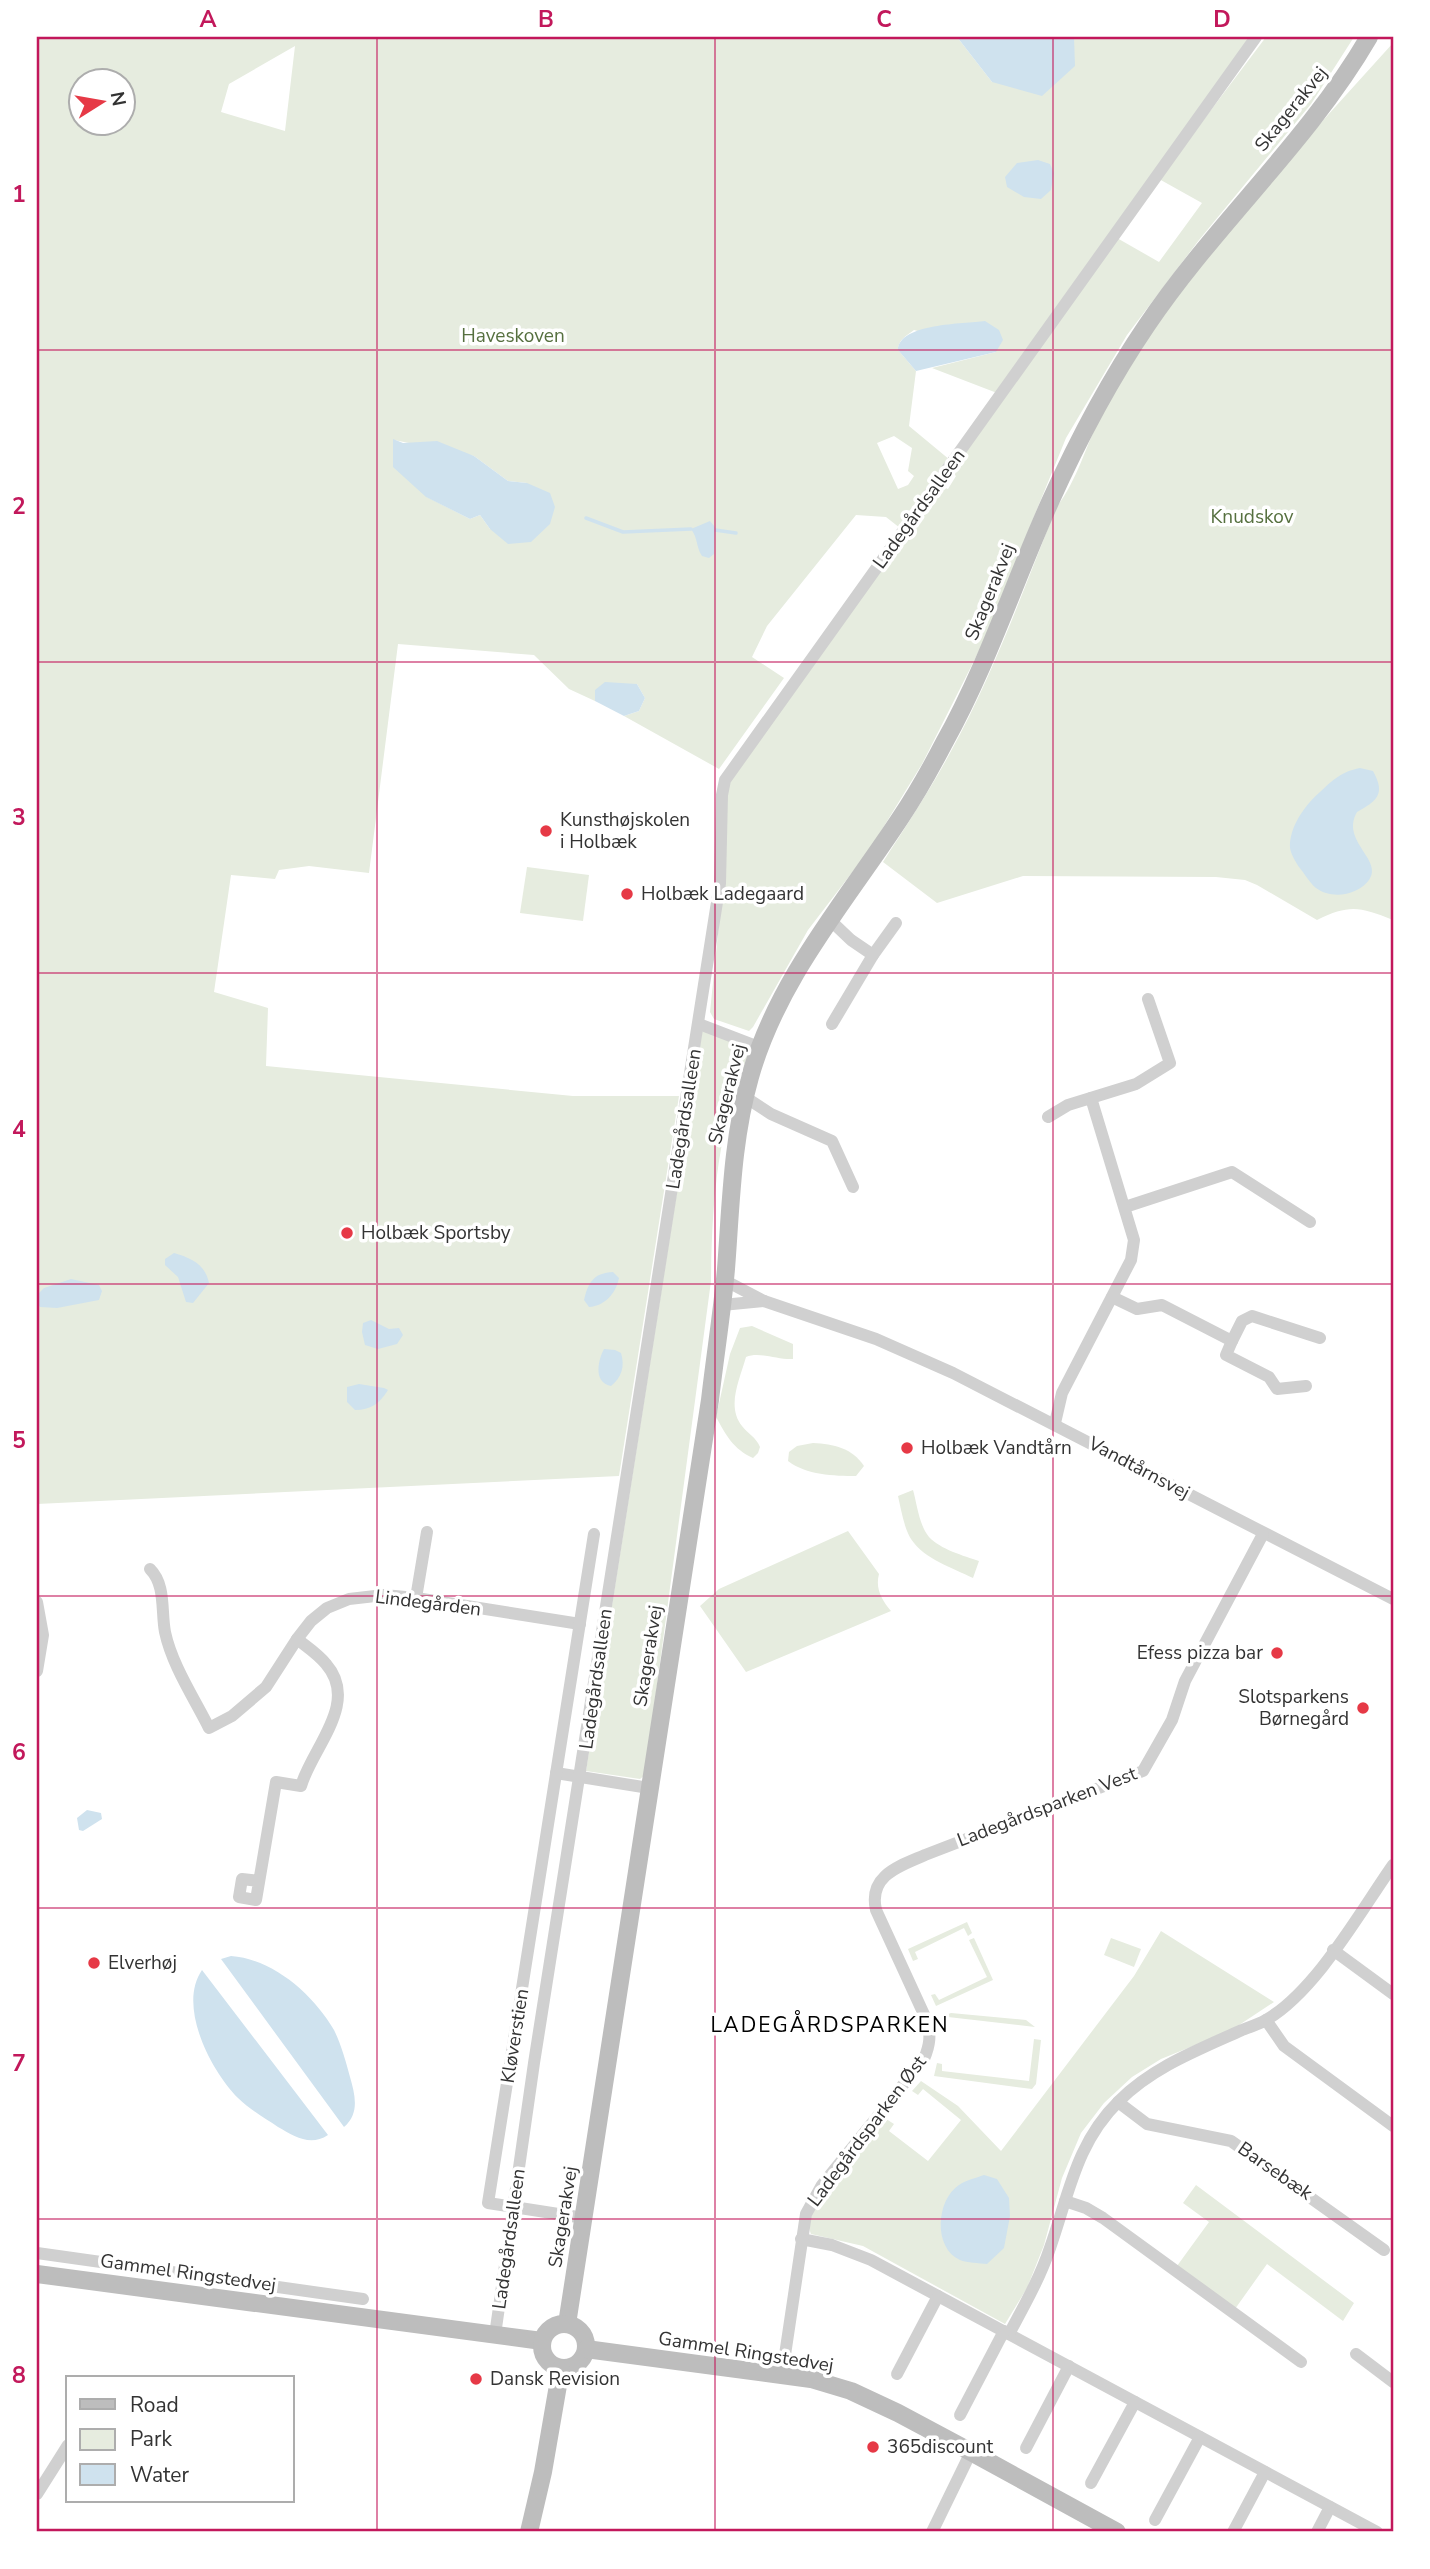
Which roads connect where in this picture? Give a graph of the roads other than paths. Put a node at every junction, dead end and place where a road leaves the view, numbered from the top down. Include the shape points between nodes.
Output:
1 (1256, 37) edge
2 (1369, 37) edge
3 (896, 923) dead end
4 (827, 925) junction
5 (873, 955) junction
6 (1148, 999) dead end
7 (699, 1024) junction
8 (832, 1024) dead end
9 (759, 1047) junction
10 (744, 1097) junction
11 (1091, 1098) junction
12 (771, 1114) junction
13 (740, 1115) junction
14 (1048, 1117) dead end
15 (853, 1187) dead end
16 (1125, 1207) junction
17 (1310, 1222) dead end
18 (724, 1280) junction
19 (1112, 1297) junction
20 (764, 1301) junction
21 (722, 1305) junction
22 (1320, 1338) dead end
23 (1232, 1341) junction
24 (1306, 1386) dead end
25 (1049, 1420) junction
26 (427, 1532) dead end
27 (594, 1534) dead end
28 (1263, 1534) junction
29 (150, 1569) dead end
30 (416, 1598) junction
31 (1393, 1599) edge
32 (38, 1611) edge
33 (580, 1624) junction
34 (297, 1639) junction
35 (39, 1652) edge
36 (37, 1671) edge
37 (556, 1773) junction
38 (581, 1777) junction
39 (649, 1788) junction
40 (1393, 1865) edge
41 (259, 1881) dead end
42 (875, 1897) joint
43 (1333, 1950) junction
44 (1393, 1994) edge
45 (1266, 2020) junction
46 (1118, 2102) junction
47 (1393, 2126) edge
48 (1065, 2201) junction
49 (513, 2207) junction
50 (584, 2218) junction
51 (801, 2239) junction
52 (1384, 2250) dead end
53 (37, 2253) edge
54 (37, 2274) edge
55 (223, 2279) junction
56 (938, 2296) junction
57 (220, 2299) junction
58 (363, 2299) dead end
59 (567, 2324) junction
60 (1006, 2332) junction
61 (495, 2335) junction
62 (542, 2341) junction
63 (586, 2349) junction
64 (1356, 2354) dead end
65 (1301, 2362) dead end
66 (1069, 2366) junction
67 (561, 2368) junction
68 (897, 2374) dead end
69 (782, 2375) junction
70 (1393, 2382) edge
71 (1135, 2402) junction
72 (960, 2415) dead end
73 (1200, 2437) junction
74 (66, 2448) edge
75 (1026, 2448) dead end
76 (971, 2452) junction
77 (1265, 2472) junction
78 (1091, 2483) dead end
79 (37, 2494) edge
80 (1330, 2507) junction
81 (1155, 2521) dead end
82 (529, 2532) edge
83 (932, 2532) edge
84 (1116, 2532) edge
85 (1233, 2532) edge
86 (1317, 2532) edge
87 (1377, 2532) edge

1 - 7 street, Ladegårdsalleen via 725,780 720,883
2 - 4 street, Skagerakvej via 1321,109 1179,278 1110,381 1050,503 945,743 902,816
3 - 5 street
4 - 5 street
4 - 9 street, Skagerakvej via 785,990
5 - 8 street
6 - 11 street via 1170,1063 1136,1084
7 - 9 street, Ladegårdsalleen
7 - 38 street, Ladegårdsalleen
9 - 10 street, Skagerakvej
10 - 12 street
10 - 13 street, Skagerakvej
11 - 14 street
11 - 16 street
12 - 13 street
12 - 15 street via 832,1141
13 - 18 street, Skagerakvej
16 - 17 street via 1232,1172
16 - 19 street via 1134,1247
18 - 20 street, Vandtårnsvej
18 - 21 street, Skagerakvej
19 - 23 street via 1137,1309 1162,1305
19 - 25 street
20 - 21 street, Vandtårnsvej
20 - 25 street, Vandtårnsvej via 887,1343
21 - 39 street, Skagerakvej
22 - 23 street via 1252,1316 1242,1321
23 - 24 street via 1226,1354 1269,1377 1277,1389
25 - 28 street, Vandtårnsvej
26 - 30 street
27 - 33 street, Kløverstien
28 - 31 street, Vandtårnsvej
28 - 42 street, Ladegårdsparken Vest via 1143,1770 893,1868 881,1879
29 - 34 street, Lindegården via 158,1577 172,1652 209,1728 259,1694
30 - 33 street, Lindegården
30 - 34 street, Lindegården via 349,1599 327,1608
32 - 35 street via 43,1635
33 - 37 street, Kløverstien
34 - 41 street via 330,1669 338,1686 337,1708 300,1786 276,1782
35 - 36 street
37 - 38 street
37 - 49 street, Kløverstien via 488,2203
38 - 39 street
38 - 49 street, Ladegårdsalleen
39 - 50 street, Skagerakvej
40 - 43 street
42 - 51 street, Ladegårdsparken Øst via 876,1910 927,2021 929,2042 924,2059 817,2192
43 - 44 street
43 - 45 street via 1298,1994
45 - 46 street via 1165,2065
45 - 47 street via 1283,2046
46 - 48 street via 1082,2152
46 - 52 street, Barsebæk via 1147,2124 1231,2141
48 - 60 street via 1035,2286
48 - 65 street via 1103,2218
49 - 50 street, Kløverstien
49 - 61 street, Ladegårdsalleen
50 - 59 street, Skagerakvej
51 - 56 street via 851,2252
51 - 69 street, Ladegårdsparken Øst
53 - 55 street
54 - 57 street, Gammel Ringstedvej
55 - 57 street
55 - 58 street
56 - 60 street
56 - 68 street
57 - 61 street, Gammel Ringstedvej
59 - 62 street via 551,2328
59 - 63 street via 582,2333
60 - 66 street
60 - 72 street
61 - 62 street, Gammel Ringstedvej
62 - 67 street via 546,2359
63 - 67 street via 578,2364
63 - 69 street, Gammel Ringstedvej
64 - 70 street
66 - 71 street
66 - 75 street
67 - 82 street
69 - 76 street, Gammel Ringstedvej via 865,2397
71 - 73 street
71 - 78 street
73 - 77 street
73 - 81 street
74 - 79 street
76 - 83 street
76 - 84 street, Gammel Ringstedvej
77 - 80 street
77 - 85 street
80 - 86 street
80 - 87 street

